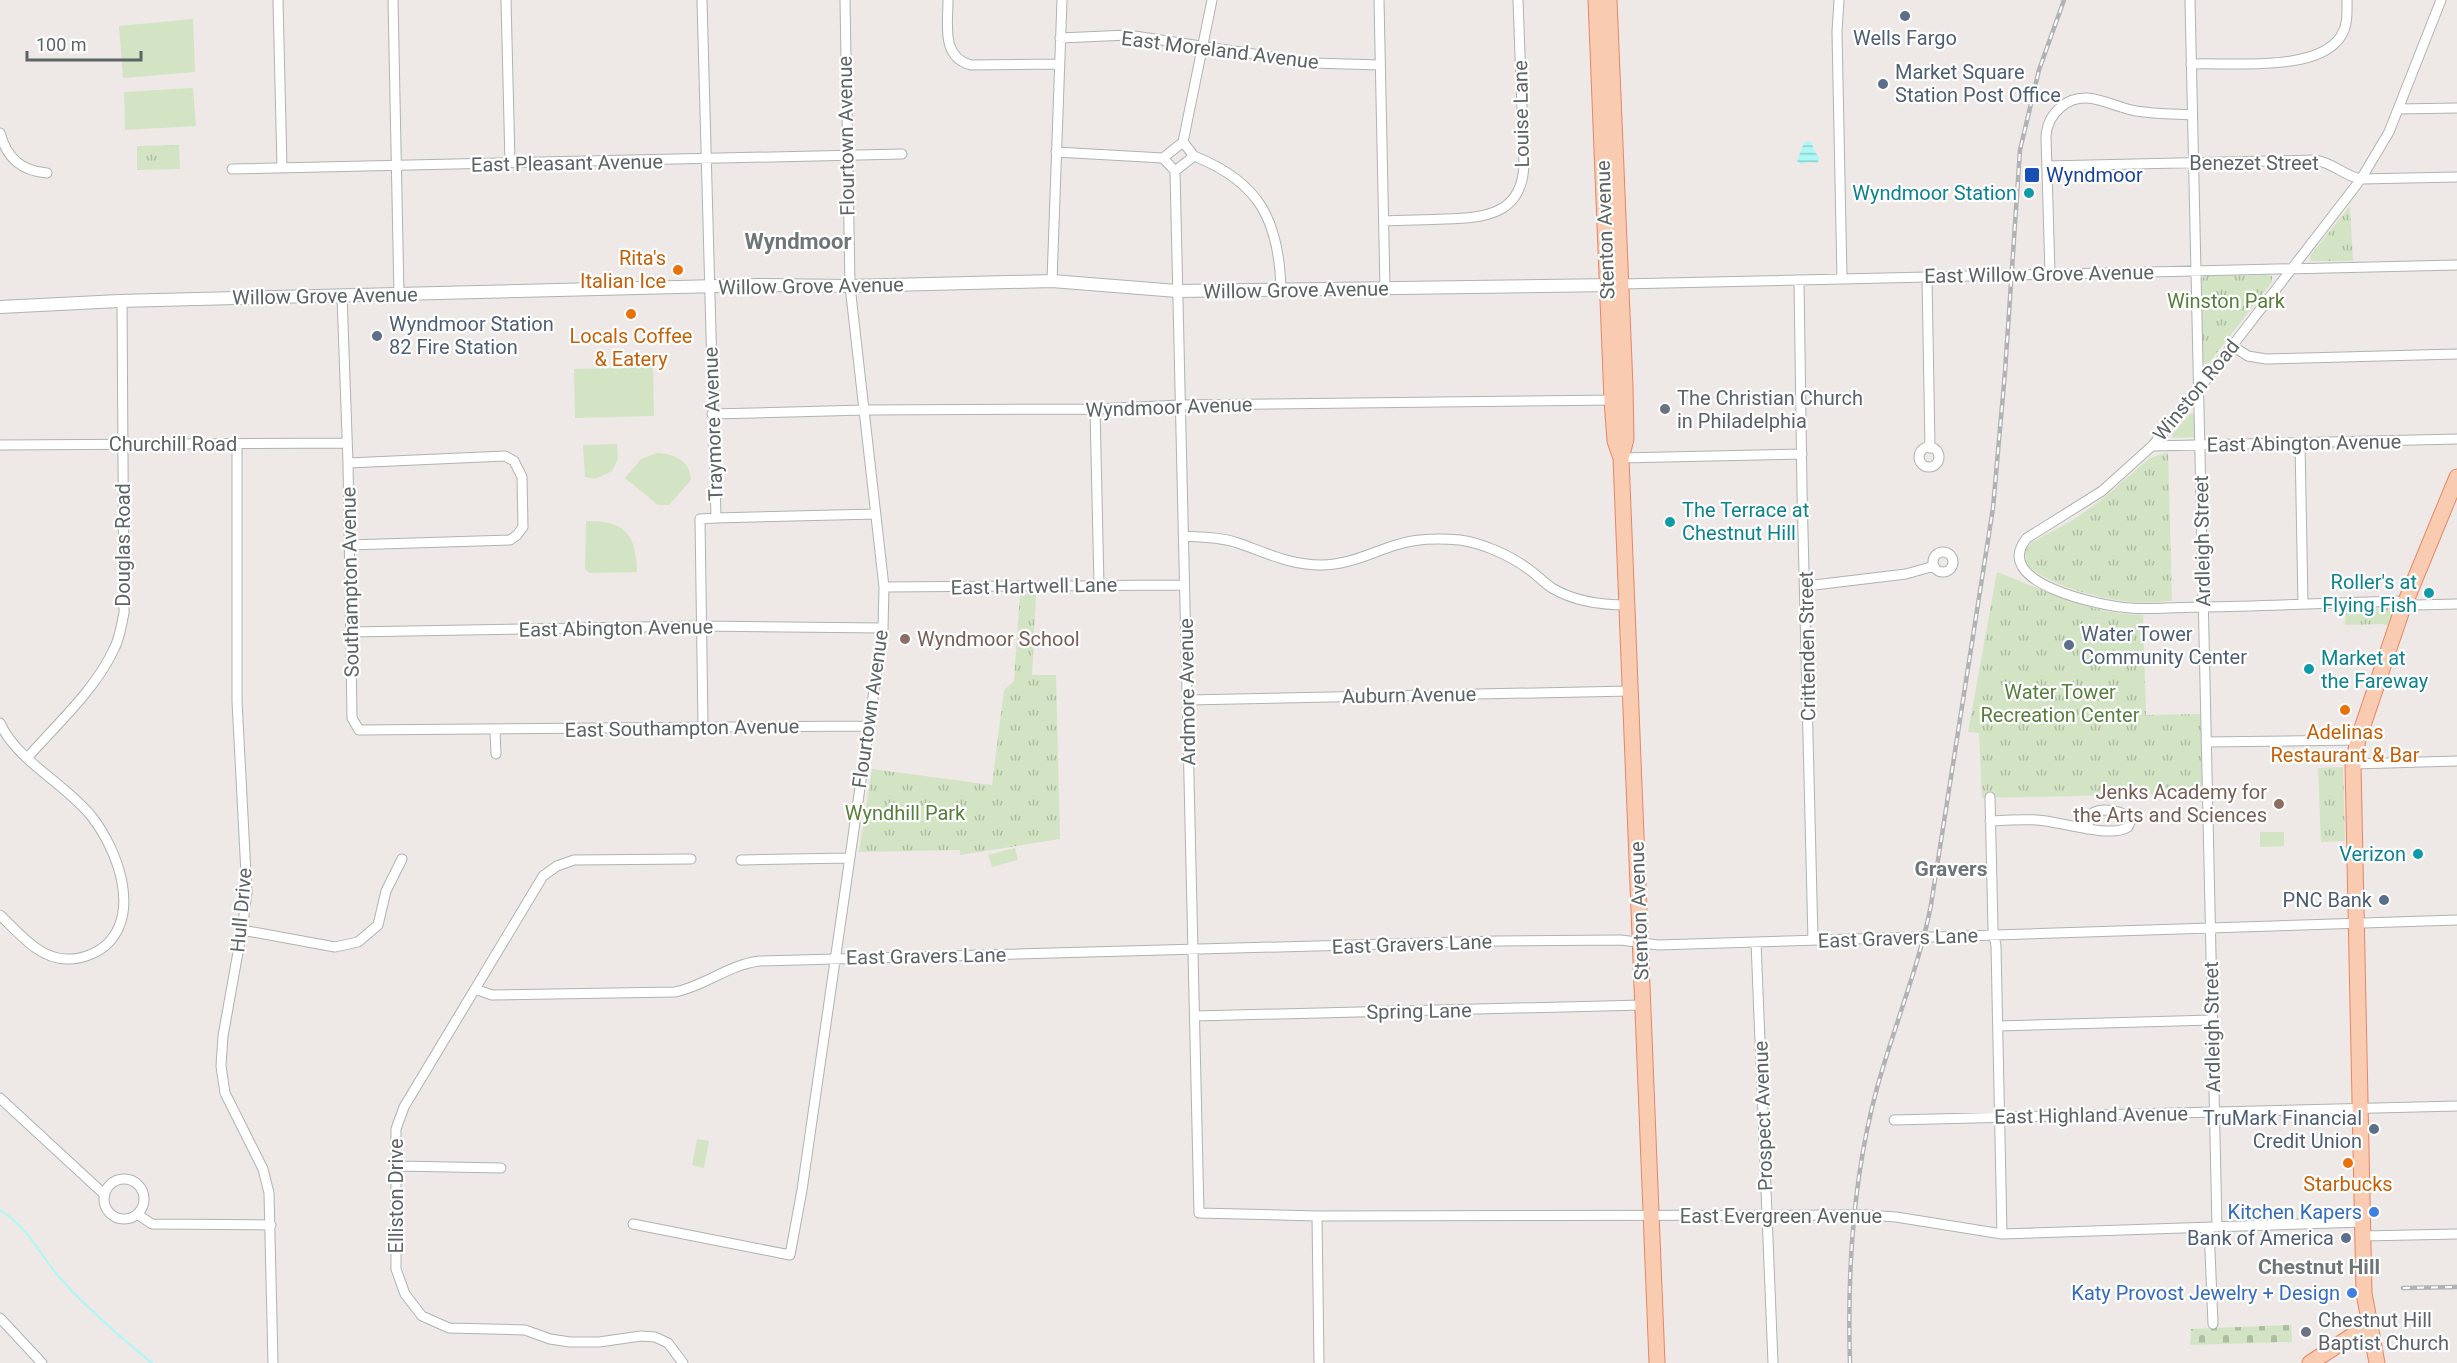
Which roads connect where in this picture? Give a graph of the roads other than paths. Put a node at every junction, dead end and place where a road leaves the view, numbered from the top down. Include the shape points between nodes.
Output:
1 (278, 0) edge
2 (393, 0) edge
3 (506, 0) edge
4 (702, 0) edge
5 (844, 0) edge
6 (948, 0) edge
7 (1062, 0) edge
8 (1212, 0) edge
9 (1379, 0) edge
10 (1518, 0) edge
11 (1596, 0) edge
12 (1609, 0) edge
13 (1839, 0) edge
14 (2190, 0) edge
15 (2347, 0) edge
16 (2441, 0) edge
17 (1060, 38) junction
18 (1203, 48) junction
19 (1058, 64) junction
20 (2191, 64) junction
21 (1380, 65) junction
22 (2457, 108) edge
23 (2398, 110) junction
24 (2192, 115) junction
25 (0, 133) edge
26 (1183, 142) junction
27 (1056, 152) junction
28 (846, 154) junction
29 (902, 154) dead end
30 (1194, 156) junction
31 (1164, 158) junction
32 (705, 160) junction
33 (510, 163) junction
34 (2193, 163) junction
35 (2047, 166) junction
36 (397, 167) junction
37 (282, 168) junction
38 (232, 169) dead end
39 (1175, 171) junction
40 (47, 173) dead end
41 (2457, 177) edge
42 (2361, 179) junction
43 (1384, 221) junction
44 (2457, 265) edge
45 (2291, 269) junction
46 (2196, 271) junction
47 (2050, 274) junction
48 (1927, 277) junction
49 (1842, 279) junction
50 (1800, 280) junction
51 (1052, 281) junction
52 (1614, 285) junction
53 (850, 286) junction
54 (708, 287) junction
55 (1281, 289) junction
56 (1385, 289) junction
57 (1177, 291) junction
58 (399, 295) junction
59 (342, 296) junction
60 (122, 301) junction
61 (0, 307) edge
62 (2232, 346) junction
63 (2457, 354) edge
64 (2199, 389) junction
65 (1619, 400) junction
66 (1180, 405) junction
67 (1095, 409) junction
68 (865, 410) junction
69 (712, 414) junction
70 (2457, 439) edge
71 (346, 443) junction
72 (2300, 443) junction
73 (123, 444) junction
74 (0, 445) edge
75 (237, 445) junction
76 (2200, 445) junction
77 (2152, 446) junction
78 (1930, 448) dead end
79 (1802, 454) junction
80 (1621, 458) junction
81 (348, 463) junction
82 (2457, 477) edge
83 (876, 514) junction
84 (716, 518) junction
85 (1184, 536) junction
86 (349, 545) junction
87 (1934, 566) dead end
88 (1099, 585) junction
89 (1184, 585) junction
90 (1806, 586) junction
91 (884, 587) junction
92 (2405, 603) junction
93 (2303, 604) junction
94 (2457, 604) edge
95 (1627, 605) junction
96 (2203, 607) junction
97 (701, 626) junction
98 (883, 628) junction
99 (350, 632) junction
100 (1630, 691) junction
101 (1188, 700) junction
102 (0, 723) edge
103 (702, 726) junction
104 (869, 726) junction
105 (495, 730) junction
106 (2358, 740) junction
107 (2206, 742) junction
108 (496, 754) dead end
109 (28, 757) junction
110 (2457, 761) edge
111 (2353, 764) junction
112 (1990, 797) dead end
113 (1990, 821) junction
114 (2086, 829) dead end
115 (849, 858) junction
116 (402, 859) dead end
117 (691, 859) dead end
118 (741, 860) dead end
119 (0, 915) edge
120 (2457, 920) edge
121 (2356, 924) junction
122 (2210, 928) junction
123 (243, 930) junction
124 (1994, 935) junction
125 (1813, 940) junction
126 (1756, 942) junction
127 (1640, 943) junction
128 (1192, 950) junction
129 (834, 958) junction
130 (475, 989) junction
131 (1643, 1005) junction
132 (1195, 1016) junction
133 (2212, 1020) junction
134 (1998, 1026) junction
135 (0, 1098) edge
136 (2457, 1106) edge
137 (2360, 1110) junction
138 (2214, 1113) junction
139 (2000, 1117) junction
140 (1894, 1120) dead end
141 (397, 1166) junction
142 (501, 1168) dead end
143 (105, 1195) junction
144 (1199, 1213) joint
145 (137, 1214) junction
146 (1651, 1215) junction
147 (1767, 1215) junction
148 (1317, 1216) junction
149 (633, 1224) dead end
150 (271, 1225) junction
151 (2213, 1227) junction
152 (2362, 1229) junction
153 (2002, 1234) junction
154 (2457, 1234) edge
155 (0, 1318) edge
156 (2213, 1324) dead end
157 (2368, 1325) junction
158 (42, 1363) edge
159 (273, 1363) edge
160 (683, 1363) edge
161 (1319, 1363) edge
162 (1657, 1363) edge
163 (1773, 1363) edge
164 (2310, 1363) edge
165 (2377, 1363) edge

1 - 37 street
2 - 36 street
3 - 33 street
4 - 32 street, Traymore Avenue
5 - 28 street, Flourtown Avenue
6 - 19 street via 948,45 961,61 972,65
7 - 17 street
8 - 18 street
9 - 21 street
10 - 43 street, Louise Lane via 1524,163 1517,193 1503,208 1482,217
11 - 52 main road, Stenton Avenue
12 - 52 main road, Stenton Avenue
13 - 49 street
14 - 20 street, Ardleigh Street
15 - 20 street via 2347,20 2341,36 2318,55 2286,61
16 - 23 street, Winston Road
17 - 18 street, East Moreland Avenue via 1128,35
17 - 19 street
18 - 21 street, East Moreland Avenue via 1313,63
18 - 26 street
19 - 27 street
20 - 24 street, Ardleigh Street
21 - 43 street
22 - 23 street
23 - 42 street, Winston Road
24 - 34 street, Ardleigh Street
24 - 35 street via 2137,111 2083,97 2072,99 2048,124
25 - 40 street via 16,164
26 - 30 street
26 - 31 street
27 - 31 street
27 - 51 street
28 - 29 street, East Pleasant Avenue
28 - 32 street, East Pleasant Avenue
28 - 53 street, Flourtown Avenue
30 - 39 street
30 - 55 street via 1240,181 1260,205 1278,246
31 - 39 street
32 - 33 street, East Pleasant Avenue
32 - 54 street, Traymore Avenue
33 - 36 street, East Pleasant Avenue
34 - 35 street, Benezet Street
34 - 42 street, Benezet Street via 2315,160
34 - 46 street, Ardleigh Street
35 - 47 street
36 - 37 street, East Pleasant Avenue
36 - 58 street
37 - 38 street, East Pleasant Avenue
39 - 57 street, Ardmore Avenue
41 - 42 street, Benezet Street
42 - 45 street, Winston Road
43 - 56 street
44 - 45 street, East Willow Grove Avenue
45 - 46 street, East Willow Grove Avenue
45 - 62 street, Winston Road
46 - 47 street, East Willow Grove Avenue
46 - 64 street, Ardleigh Street
47 - 48 street, East Willow Grove Avenue
48 - 49 street, East Willow Grove Avenue
48 - 78 street
49 - 50 street, East Willow Grove Avenue
50 - 52 street, East Willow Grove Avenue
50 - 79 street, Crittenden Street
51 - 53 street, Willow Grove Avenue
51 - 57 street, Willow Grove Avenue
52 - 56 street, Willow Grove Avenue
52 - 65 main road, Stenton Avenue
53 - 54 street, Willow Grove Avenue
53 - 68 street, Flourtown Avenue
54 - 58 street, Willow Grove Avenue
54 - 69 street, Traymore Avenue
55 - 56 street, Willow Grove Avenue
55 - 57 street, Willow Grove Avenue
57 - 66 street, Ardmore Avenue
58 - 59 street, Willow Grove Avenue
59 - 60 street, Willow Grove Avenue
59 - 71 street, Southampton Avenue
60 - 61 street, Willow Grove Avenue
60 - 73 street, Douglas Road
62 - 63 street via 2248,356 2266,359
62 - 64 street, Winston Road
64 - 76 street, Ardleigh Street
64 - 77 street, Winston Road
65 - 66 street, Wyndmoor Avenue
65 - 80 main road, Stenton Avenue via 1615,441
66 - 67 street, Wyndmoor Avenue
66 - 85 street, Ardmore Avenue
67 - 68 street, Wyndmoor Avenue
67 - 88 street
68 - 69 street, Wyndmoor Avenue
68 - 83 street, Flourtown Avenue
69 - 84 street, Traymore Avenue
70 - 72 street, East Abington Avenue
71 - 75 street, Churchill Road
71 - 81 street, Southampton Avenue
72 - 76 street, East Abington Avenue
72 - 93 street
73 - 74 street, Churchill Road
73 - 75 street, Churchill Road
73 - 109 street, Douglas Road via 124,614 119,638 97,678
75 - 123 street, Hull Drive via 237,701 247,866
76 - 77 street, East Abington Avenue
76 - 96 street, Ardleigh Street
77 - 96 street, Winston Road via 2096,496 2027,538 2020,547 2021,568 2033,579 2094,601 2136,608
79 - 80 street
79 - 90 street, Crittenden Street
80 - 95 main road, Stenton Avenue
81 - 86 street, Southampton Avenue
81 - 86 street via 505,456 521,471 523,527 510,540
82 - 92 main road
83 - 84 street
83 - 91 street, Flourtown Avenue
84 - 97 street, Traymore Avenue via 700,519
85 - 89 street, Ardmore Avenue
85 - 95 street via 1237,542 1287,561 1318,565 1359,560 1397,544 1461,540 1513,559 1552,588 1575,599
86 - 99 street, Southampton Avenue
87 - 90 street via 1905,574
88 - 89 street, East Hartwell Lane
88 - 91 street, East Hartwell Lane
89 - 101 street, Ardmore Avenue
90 - 125 street, Crittenden Street
91 - 98 street, Flourtown Avenue
92 - 93 street
92 - 94 street
92 - 106 main road
93 - 96 street
95 - 100 main road, Stenton Avenue
96 - 107 street, Ardleigh Street
97 - 98 street, East Abington Avenue
97 - 99 street, East Abington Avenue
97 - 103 street, Traymore Avenue
98 - 104 street, Flourtown Avenue
99 - 105 street, Southampton Avenue via 352,718 358,729
100 - 101 street, Auburn Avenue
100 - 127 main road, Stenton Avenue
101 - 128 street, Ardmore Avenue
102 - 109 street
103 - 104 street, East Southampton Avenue
103 - 105 street, East Southampton Avenue
104 - 115 street, Flourtown Avenue
105 - 108 street
106 - 107 street
106 - 111 main road
107 - 122 street, Ardleigh Street
109 - 119 street via 87,812 105,836 118,868 122,917 112,938 92,954 65,959 45,954
110 - 111 street
111 - 121 main road
112 - 113 street
113 - 114 street via 2036,820
113 - 124 street
115 - 118 street
115 - 129 street, Flourtown Avenue
116 - 123 street via 386,891 378,925 358,942 335,946
117 - 130 street, Elliston Drive via 581,859 557,866 543,876
120 - 121 street, East Gravers Lane
121 - 122 street, East Gravers Lane
121 - 137 main road
122 - 124 street, East Gravers Lane
122 - 133 street, Ardleigh Street
123 - 150 street, Hull Drive via 223,1036 221,1075 225,1093 263,1168
124 - 125 street, East Gravers Lane, bridge
124 - 134 street
125 - 126 street, East Gravers Lane
126 - 127 street, East Gravers Lane
126 - 147 street, Prospect Avenue
127 - 128 street, East Gravers Lane via 1498,941
127 - 131 main road, Stenton Avenue
128 - 129 street, East Gravers Lane
128 - 132 street, Ardmore Avenue
129 - 130 street, East Gravers Lane via 747,963 675,992 492,995
129 - 149 street, Flourtown Avenue via 790,1255
130 - 141 street, Elliston Drive via 404,1107 396,1129
131 - 132 street, Spring Lane
131 - 146 main road, Stenton Avenue
132 - 144 street, Ardmore Avenue
133 - 134 street
133 - 138 street, Ardleigh Street
134 - 139 street
135 - 143 street
136 - 137 street, East Highland Avenue
137 - 138 street, East Highland Avenue
137 - 152 main road
138 - 139 street, East Highland Avenue
138 - 151 street, Ardleigh Street
139 - 140 street, East Highland Avenue
139 - 153 street
141 - 142 street
141 - 160 street, Elliston Drive via 396,1269 405,1294 428,1320 448,1328 525,1330 550,1339 580,1343 649,1336 668,1343
143 - 145 street via 105,1204 113,1215 124,1218
143 - 145 street via 117,1180 133,1181 144,1198
144 - 148 street, East Evergreen Avenue
145 - 150 street via 152,1224
146 - 147 street, East Evergreen Avenue
146 - 148 street, East Evergreen Avenue
146 - 162 main road, Stenton Avenue
147 - 153 street, East Evergreen Avenue, bridge via 1896,1216
147 - 163 street, Prospect Avenue
148 - 161 street
150 - 159 street, Hull Drive
151 - 152 street, East Evergreen Avenue
151 - 153 street, East Evergreen Avenue
151 - 156 street, Ardleigh Street
152 - 154 street, East Evergreen Avenue
152 - 157 main road
155 - 158 street
157 - 164 main road
157 - 165 main road

